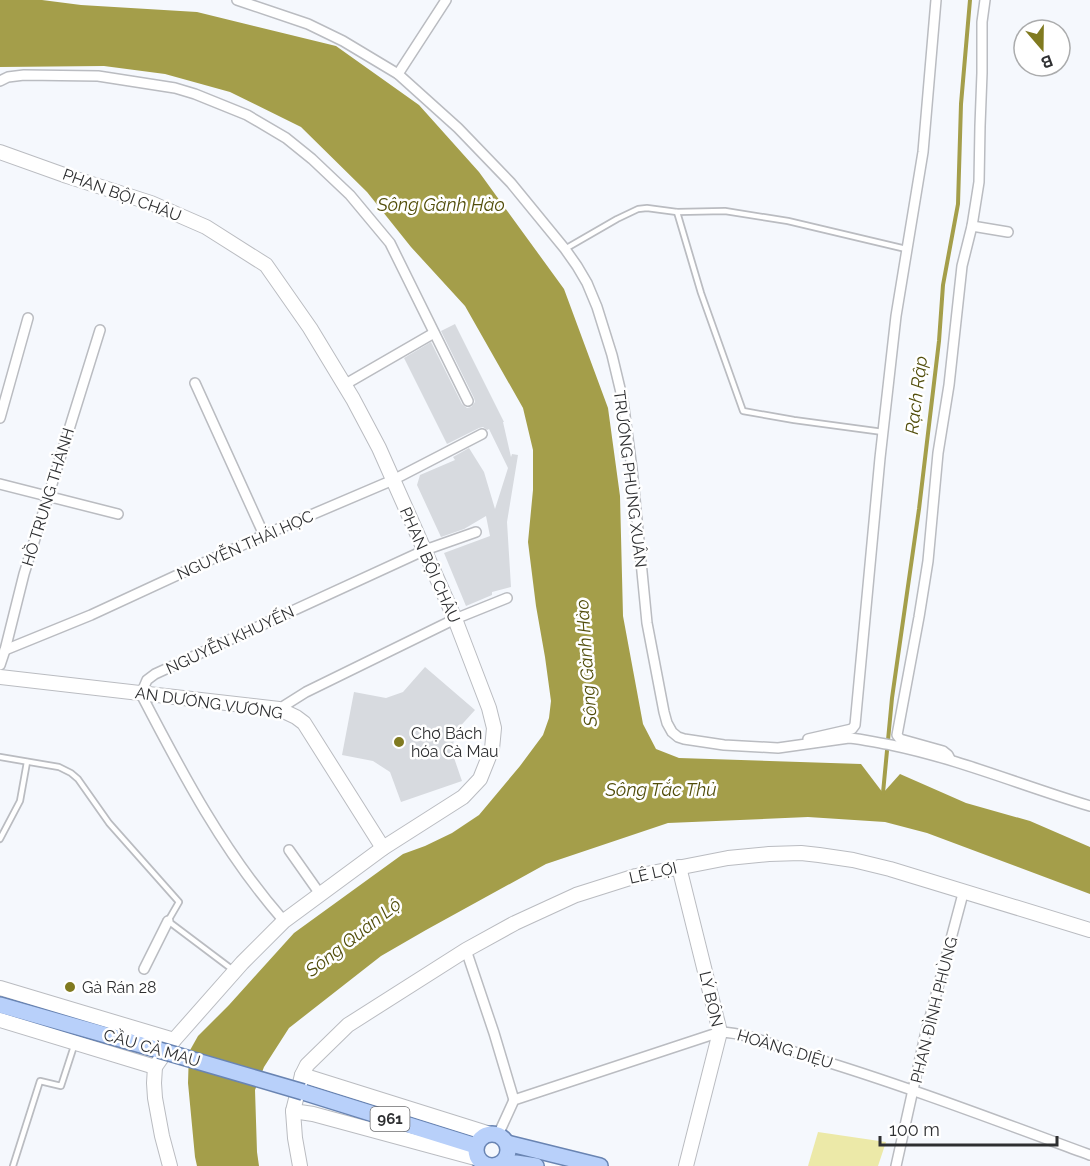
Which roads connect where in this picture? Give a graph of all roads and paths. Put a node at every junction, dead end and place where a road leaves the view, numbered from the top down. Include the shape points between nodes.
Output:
1 (237, 0) edge
2 (446, 0) edge
3 (936, 0) edge
4 (985, 0) edge
5 (398, 74) junction
6 (0, 81) edge
7 (0, 152) edge
8 (677, 212) junction
9 (972, 226) junction
10 (1008, 232) dead end
11 (565, 249) junction
12 (906, 249) junction
13 (28, 318) dead end
14 (100, 330) dead end
15 (434, 333) junction
16 (195, 383) dead end
17 (344, 385) junction
18 (468, 401) dead end
19 (0, 418) edge
20 (883, 432) junction
21 (482, 434) dead end
22 (393, 480) junction
23 (0, 484) edge
24 (48, 496) junction
25 (118, 514) dead end
26 (476, 532) dead end
27 (264, 535) junction
28 (425, 550) junction
29 (507, 598) dead end
30 (454, 620) junction
31 (5, 650) junction
32 (0, 665) edge
33 (0, 677) edge
34 (141, 694) junction
35 (279, 709) junction
36 (798, 745) junction
37 (0, 758) edge
38 (950, 760) junction
39 (27, 762) junction
40 (1090, 806) edge
41 (0, 839) edge
42 (383, 848) junction
43 (289, 850) dead end
44 (679, 867) junction
45 (964, 890) junction
46 (320, 894) junction
47 (168, 921) junction
48 (284, 921) junction
49 (1090, 930) edge
50 (466, 950) junction
51 (144, 969) dead end
52 (234, 971) junction
53 (0, 988) edge
54 (0, 1005) edge
55 (0, 1020) edge
56 (720, 1032) junction
57 (174, 1040) junction
58 (75, 1044) junction
59 (155, 1067) junction
60 (302, 1075) junction
61 (913, 1090) junction
62 (514, 1100) junction
63 (293, 1111) junction
64 (498, 1137) junction
65 (1090, 1155) edge
66 (485, 1160) edge
67 (13, 1166) edge
68 (170, 1166) edge
69 (300, 1166) edge
70 (536, 1166) edge
71 (600, 1166) edge
72 (686, 1166) edge
73 (896, 1166) edge

1 - 5 street, TRƯƠNG PHÙNG XUÂN via 308,24
2 - 5 street
3 - 12 street via 923,152
4 - 9 street via 979,182
5 - 11 street, TRƯƠNG PHÙNG XUÂN via 511,183
6 - 15 street via 24,75 98,76 175,88 247,115 286,138 356,203 390,243
7 - 17 street, PHAN BỘI CHÂU via 162,208 206,227 266,265
8 - 11 lane via 638,209
8 - 12 lane via 725,211 788,221
8 - 20 lane via 743,411
9 - 10 street
9 - 38 street via 962,266 920,617 897,735 943,751
11 - 36 street, TRƯƠNG PHÙNG XUÂN via 597,307 623,401 647,623 667,723 672,732 684,739 778,748
12 - 20 street
13 - 19 street
14 - 24 street, HỒ TRUNG THÀNH
15 - 17 street
15 - 18 street
16 - 27 street
17 - 22 street, PHAN BỘI CHÂU
20 - 36 street via 855,725
21 - 22 street, NGUYỄN THÁI HỌC
22 - 27 street, NGUYỄN THÁI HỌC
22 - 28 street, PHAN BỘI CHÂU
23 - 24 street
24 - 25 street
24 - 31 street, HỒ TRUNG THÀNH
26 - 28 street, NGUYỄN KHUYẾN
27 - 31 street, NGUYỄN THÁI HỌC
28 - 30 street, PHAN BỘI CHÂU
28 - 34 street, NGUYỄN KHUYẾN via 155,674 147,680
29 - 30 street
30 - 35 street
30 - 42 street, PHAN BỘI CHÂU via 489,708 494,728 492,749 480,779 463,797
31 - 32 street, HỒ TRUNG THÀNH
33 - 34 street, AN DƯƠNG VƯƠNG
34 - 35 street, AN DƯƠNG VƯƠNG
34 - 48 street via 224,842
35 - 42 street, AN DƯƠNG VƯƠNG via 304,723
36 - 38 street, TRƯƠNG PHÙNG XUÂN via 849,738
37 - 39 lane
38 - 40 street
39 - 41 lane via 20,801
39 - 47 lane via 59,767 78,779 109,823 179,902
42 - 46 street, PHAN BỘI CHÂU
43 - 46 street
44 - 45 street, LÊ LỢI via 728,858 801,853 853,860
44 - 50 street, LÊ LỢI via 576,896
44 - 56 street, LÝ BÔN
45 - 49 street, LÊ LỢI
45 - 61 street, PHAN ĐÌNH PHÙNG
46 - 48 street, PHAN BỘI CHÂU
47 - 51 street
47 - 52 lane
48 - 52 street, PHAN BỘI CHÂU
50 - 60 street, LÊ LỢI via 348,1025
50 - 62 street
52 - 57 street, PHAN BỘI CHÂU
53 - 57 street
54 - 66 main road, CẦU CÀ MAU / 961, bridge via 303,1092
55 - 58 street
56 - 61 street, HOÀNG DIỆU via 747,1035
56 - 62 street, HOÀNG DIỆU
56 - 72 street, LÝ BÔN
57 - 59 street, PHAN BỘI CHÂU
58 - 59 street
58 - 67 lane via 61,1086 40,1081
59 - 68 street via 155,1098
60 - 63 street, LÊ LỢI
60 - 64 street
61 - 65 street, HOÀNG DIỆU
61 - 73 street, PHAN ĐÌNH PHÙNG
62 - 64 street
63 - 66 street
63 - 69 street, LÊ LỢI
64 - 66 main road via 481,1138
64 - 66 main road via 508,1153 503,1162
64 - 71 main road
66 - 70 main road

